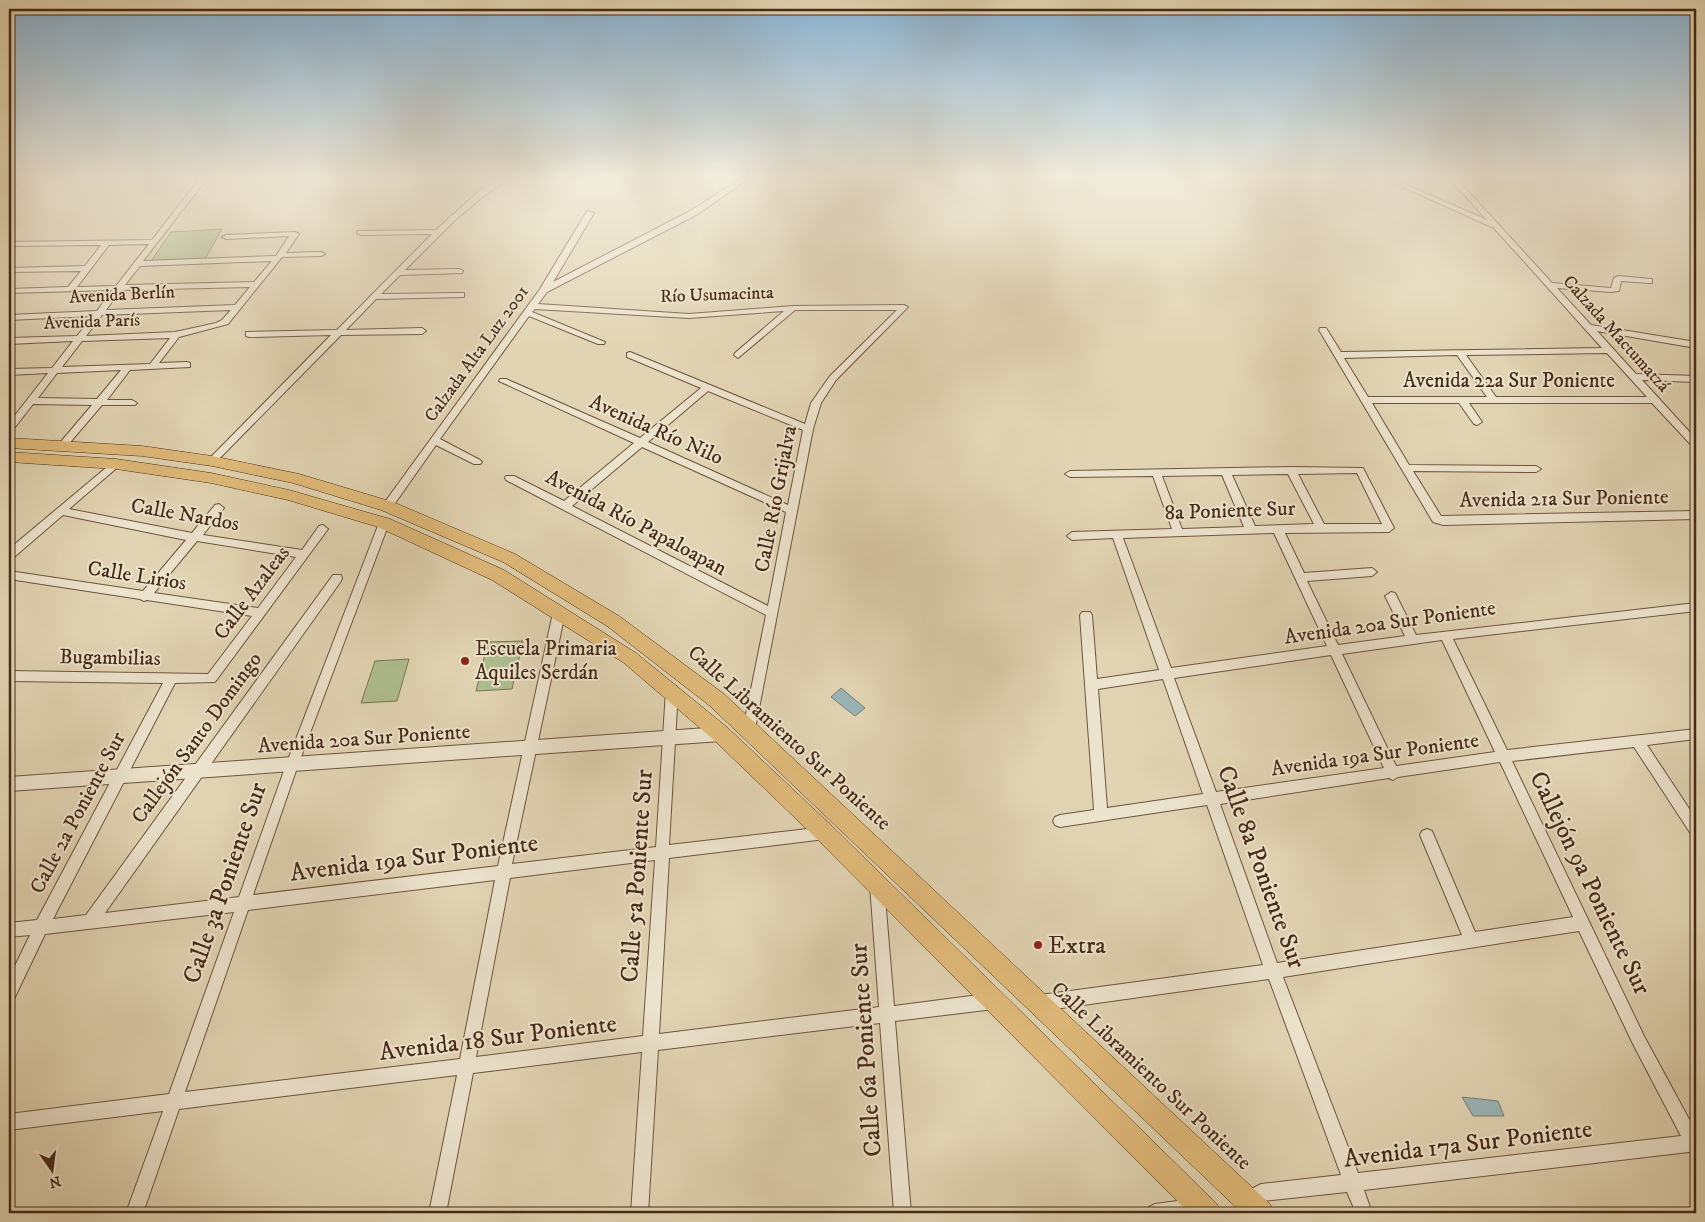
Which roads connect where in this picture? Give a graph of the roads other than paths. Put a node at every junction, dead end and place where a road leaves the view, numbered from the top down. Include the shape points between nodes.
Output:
1 (160, 234) edge
2 (294, 234) edge
3 (295, 234) edge
4 (437, 234) edge
5 (577, 234) edge
6 (652, 234) edge
7 (1503, 234) edge
8 (226, 237) dead end
9 (154, 242) junction
10 (107, 244) junction
11 (11, 246) edge
12 (321, 254) dead end
13 (279, 257) junction
14 (138, 264) junction
15 (88, 268) junction
16 (9, 270) edge
17 (459, 271) dead end
18 (399, 273) junction
19 (1650, 281) dead end
20 (255, 284) junction
21 (1550, 285) junction
22 (120, 287) junction
23 (72, 289) junction
24 (544, 290) junction
25 (9, 291) edge
26 (461, 295) dead end
27 (376, 297) junction
28 (236, 306) junction
29 (904, 307) joint
30 (793, 308) junction
31 (530, 309) junction
32 (99, 313) junction
33 (9, 317) edge
34 (1588, 327) junction
35 (1324, 330) dead end
36 (422, 331) dead end
37 (340, 333) junction
38 (249, 334) dead end
39 (176, 335) junction
40 (80, 338) junction
41 (9, 341) edge
42 (601, 342) dead end
43 (1696, 345) edge
44 (1608, 350) junction
45 (1460, 352) junction
46 (630, 355) dead end
47 (738, 355) dead end
48 (1338, 355) junction
49 (186, 365) dead end
50 (153, 366) junction
51 (128, 367) junction
52 (57, 369) junction
53 (9, 372) edge
54 (1633, 377) junction
55 (1696, 379) edge
56 (503, 381) dead end
57 (706, 388) junction
58 (1492, 399) junction
59 (1364, 400) junction
60 (1462, 400) junction
61 (1654, 400) junction
62 (29, 401) junction
63 (102, 401) junction
64 (132, 403) dead end
65 (1476, 422) dead end
66 (9, 429) edge
67 (808, 429) junction
68 (434, 440) junction
69 (9, 443) edge
70 (638, 443) junction
71 (64, 444) junction
72 (1696, 445) edge
73 (9, 457) edge
74 (212, 461) junction
75 (477, 462) dead end
76 (116, 464) junction
77 (1405, 468) junction
78 (1536, 469) dead end
79 (1291, 470) junction
80 (1225, 471) junction
81 (1156, 472) junction
82 (1070, 474) dead end
83 (510, 478) dead end
84 (565, 506) junction
85 (219, 508) dead end
86 (60, 511) junction
87 (793, 511) junction
88 (386, 515) junction
89 (1696, 515) edge
90 (1321, 528) junction
91 (323, 529) dead end
92 (1251, 530) junction
93 (1278, 530) junction
94 (1178, 532) junction
95 (1117, 535) junction
96 (1072, 536) dead end
97 (193, 537) junction
98 (304, 554) junction
99 (9, 555) edge
100 (366, 571) joint
101 (1372, 572) dead end
102 (9, 575) edge
103 (1300, 577) junction
104 (337, 578) dead end
105 (1391, 596) dead end
106 (144, 597) junction
107 (1696, 607) edge
108 (260, 613) junction
109 (559, 613) junction
110 (773, 614) junction
111 (1086, 615) dead end
112 (1446, 636) junction
113 (1413, 641) junction
114 (1337, 651) junction
115 (1168, 674) junction
116 (9, 676) edge
117 (171, 679) junction
118 (211, 679) joint
119 (1090, 685) junction
120 (672, 690) junction
121 (749, 730) junction
122 (721, 734) junction
123 (1696, 734) edge
124 (669, 738) junction
125 (1637, 741) junction
126 (531, 748) junction
127 (1502, 756) junction
128 (292, 766) junction
129 (197, 771) junction
130 (1393, 774) junction
131 (119, 776) junction
132 (9, 784) edge
133 (1211, 800) junction
134 (1101, 815) junction
135 (1060, 821) dead end
136 (1696, 830) edge
137 (825, 833) junction
138 (1426, 835) dead end
139 (662, 853) junction
140 (504, 871) junction
141 (877, 883) junction
142 (244, 902) junction
143 (90, 922) junction
144 (1583, 923) junction
145 (40, 927) junction
146 (9, 930) edge
147 (1471, 940) junction
148 (1273, 971) junction
149 (9, 994) edge
150 (994, 1001) junction
151 (1040, 1003) junction
152 (887, 1014) junction
153 (650, 1044) junction
154 (465, 1066) junction
155 (174, 1102) junction
156 (9, 1122) edge
157 (1695, 1145) edge
158 (1353, 1183) junction
159 (1254, 1207) edge
160 (1205, 1210) edge
161 (135, 1213) edge
162 (438, 1213) edge
163 (640, 1213) edge
164 (902, 1213) edge
165 (1155, 1213) edge
166 (1364, 1213) edge

1 - 9 street
2 - 8 street
3 - 13 street
4 - 18 street
5 - 24 street
6 - 24 street, Calzada Alta Luz 2001
7 - 21 street, Calzada Mactumatzá
9 - 10 street
9 - 14 street
10 - 11 street
10 - 15 street
12 - 13 street
13 - 14 street
13 - 20 street
14 - 22 street
15 - 16 street
15 - 23 street
17 - 18 street
18 - 27 street
19 - 21 street via 1618,278 1616,289 1612,290
20 - 22 street
20 - 28 street
21 - 34 street, Calzada Mactumatzá
22 - 23 street
22 - 32 street
23 - 25 street
24 - 31 street, Calzada Alta Luz 2001
26 - 27 street
27 - 37 street
28 - 32 street, Avenida Berlín
28 - 39 street, Avenida París via 225,322
29 - 30 street, Río Usumacinta
29 - 67 street, Calle Río Grijalva via 833,378 816,403
30 - 31 street, Río Usumacinta via 680,316
30 - 47 street
31 - 42 street
31 - 68 street, Calzada Alta Luz 2001
32 - 33 street, Avenida Berlín
32 - 40 street
34 - 43 street
34 - 44 street, Calzada Mactumatzá
35 - 48 street
36 - 37 street
37 - 38 street
37 - 74 street
39 - 40 street, Avenida París
39 - 50 street
40 - 41 street, Avenida París
40 - 52 street
44 - 45 street, Avenida 22a Sur Poniente
44 - 54 street, Calzada Mactumatzá
45 - 48 street, Avenida 22a Sur Poniente
45 - 58 street
46 - 57 street
48 - 59 street
49 - 50 street
50 - 51 street
51 - 52 street
51 - 63 street
52 - 53 street
52 - 62 street
54 - 55 street
54 - 61 street, Calzada Mactumatzá
56 - 70 street, Avenida Río Nilo
57 - 67 street
57 - 70 street
58 - 60 street, Avenida 22a Sur Poniente
58 - 61 street, Avenida 22a Sur Poniente
59 - 60 street, Avenida 22a Sur Poniente
59 - 77 street
60 - 65 street
61 - 72 street, Calzada Mactumatzá
62 - 63 street
62 - 66 street
63 - 64 street via 102,404
63 - 71 street via 92,408
67 - 87 street, Calle Río Grijalva
68 - 75 street
68 - 88 street, Calzada Alta Luz 2001
69 - 71 main road, Calle Libramiento Sur Poniente
70 - 84 street
70 - 87 street, Avenida Río Nilo
71 - 74 main road, Calle Libramiento Sur Poniente
73 - 76 main road, Calle Libramiento Sur Poniente
74 - 88 main road, Calle Libramiento Sur Poniente via 294,478
76 - 86 street
76 - 88 main road, Calle Libramiento Sur Poniente via 211,478
77 - 78 street
77 - 89 street, Avenida 21a Sur Poniente via 1434,516 1443,521
79 - 80 street
79 - 90 street
79 - 90 street, 8a Poniente Sur via 1360,470 1389,528
80 - 81 street
80 - 92 street
81 - 82 street
81 - 94 street
83 - 84 street, Avenida Río Papaloapan
84 - 110 street, Avenida Río Papaloapan
85 - 97 street
86 - 97 street, Calle Nardos
86 - 99 street
87 - 110 street, Calle Río Grijalva
88 - 100 street, Calzada Alta Luz 2001
88 - 109 main road, Calle Libramiento Sur Poniente via 498,575
88 - 121 main road, Calle Libramiento Sur Poniente via 509,558 613,621 717,700
90 - 93 street, 8a Poniente Sur
91 - 98 street, Calle Azaleas
92 - 93 street, 8a Poniente Sur
92 - 94 street, 8a Poniente Sur
93 - 103 street
94 - 95 street, 8a Poniente Sur
95 - 96 street, 8a Poniente Sur
95 - 115 street, Calle 8a Poniente Sur
97 - 98 street, Calle Nardos
97 - 106 street
98 - 108 street, Calle Azaleas
100 - 128 street, Calle 3a Poniente Sur
101 - 103 street
102 - 106 street, Calle Lirios
103 - 114 street
104 - 129 street, Callejón Santo Domingo
105 - 113 street
106 - 108 street, Calle Lirios
107 - 112 street, Avenida 20a Sur Poniente
108 - 118 street, Calle Azaleas
109 - 120 main road, Calle Libramiento Sur Poniente via 630,658
109 - 126 street
110 - 121 street, Calle Río Grijalva
111 - 119 street
112 - 113 street, Avenida 20a Sur Poniente
112 - 127 street, Callejón 9a Poniente Sur
113 - 114 street, Avenida 20a Sur Poniente
114 - 115 street, Avenida 20a Sur Poniente
114 - 130 street
115 - 119 street, Avenida 20a Sur Poniente
115 - 133 street, Calle 8a Poniente Sur
116 - 117 street, Bugambilias
117 - 118 street, Bugambilias
117 - 131 street, Calle 2a Poniente Sur
119 - 134 street
120 - 122 main road, Calle Libramiento Sur Poniente
120 - 124 street, Calle 5a Poniente Sur
121 - 151 main road, Calle Libramiento Sur Poniente
122 - 124 street, Avenida 20a Sur Poniente
122 - 137 main road, Calle Libramiento Sur Poniente
123 - 125 street, Avenida 19a Sur Poniente
124 - 126 street, Avenida 20a Sur Poniente
124 - 139 street, Calle 5a Poniente Sur
125 - 127 street, Avenida 19a Sur Poniente
125 - 136 street
126 - 128 street, Avenida 20a Sur Poniente
126 - 140 street
127 - 130 street, Avenida 19a Sur Poniente
127 - 144 street, Callejón 9a Poniente Sur
128 - 129 street, Avenida 20a Sur Poniente
128 - 142 street, Calle 3a Poniente Sur
129 - 131 street, Avenida 20a Sur Poniente
129 - 143 street, Callejón Santo Domingo
130 - 133 street, Avenida 19a Sur Poniente
131 - 132 street, Avenida 20a Sur Poniente
131 - 145 street, Calle 2a Poniente Sur
133 - 134 street, Avenida 19a Sur Poniente
133 - 148 street, Calle 8a Poniente Sur
134 - 135 street, Avenida 19a Sur Poniente
137 - 139 street, Avenida 19a Sur Poniente
137 - 141 main road, Calle Libramiento Sur Poniente
138 - 147 street
139 - 140 street, Avenida 19a Sur Poniente
139 - 153 street, Calle 5a Poniente Sur
140 - 142 street, Avenida 19a Sur Poniente
140 - 154 street
141 - 150 main road, Calle Libramiento Sur Poniente
141 - 152 street, Calle 6a Poniente Sur
142 - 143 street, Avenida 19a Sur Poniente
142 - 155 street, Calle 3a Poniente Sur
143 - 145 street, Avenida 19a Sur Poniente
144 - 147 street
144 - 157 street, Callejón 9a Poniente Sur via 1639,1041
145 - 146 street, Avenida 19a Sur Poniente
145 - 149 street, Calle 2a Poniente Sur
147 - 148 street
148 - 151 street
148 - 158 street, Calle 8a Poniente Sur
150 - 152 street, Avenida 18 Sur Poniente
150 - 160 main road, Calle Libramiento Sur Poniente
151 - 159 main road, Calle Libramiento Sur Poniente
152 - 153 street, Avenida 18 Sur Poniente
152 - 164 street, Calle 6a Poniente Sur
153 - 154 street, Avenida 18 Sur Poniente
153 - 163 street, Calle 5a Poniente Sur
154 - 155 street, Avenida 18 Sur Poniente
154 - 162 street
155 - 156 street, Avenida 18 Sur Poniente
155 - 161 street, Calle 3a Poniente Sur
157 - 158 street, Avenida 17a Sur Poniente
158 - 159 street, Avenida 17a Sur Poniente via 1262,1194
158 - 166 street, Calle 8a Poniente Sur
160 - 165 street

